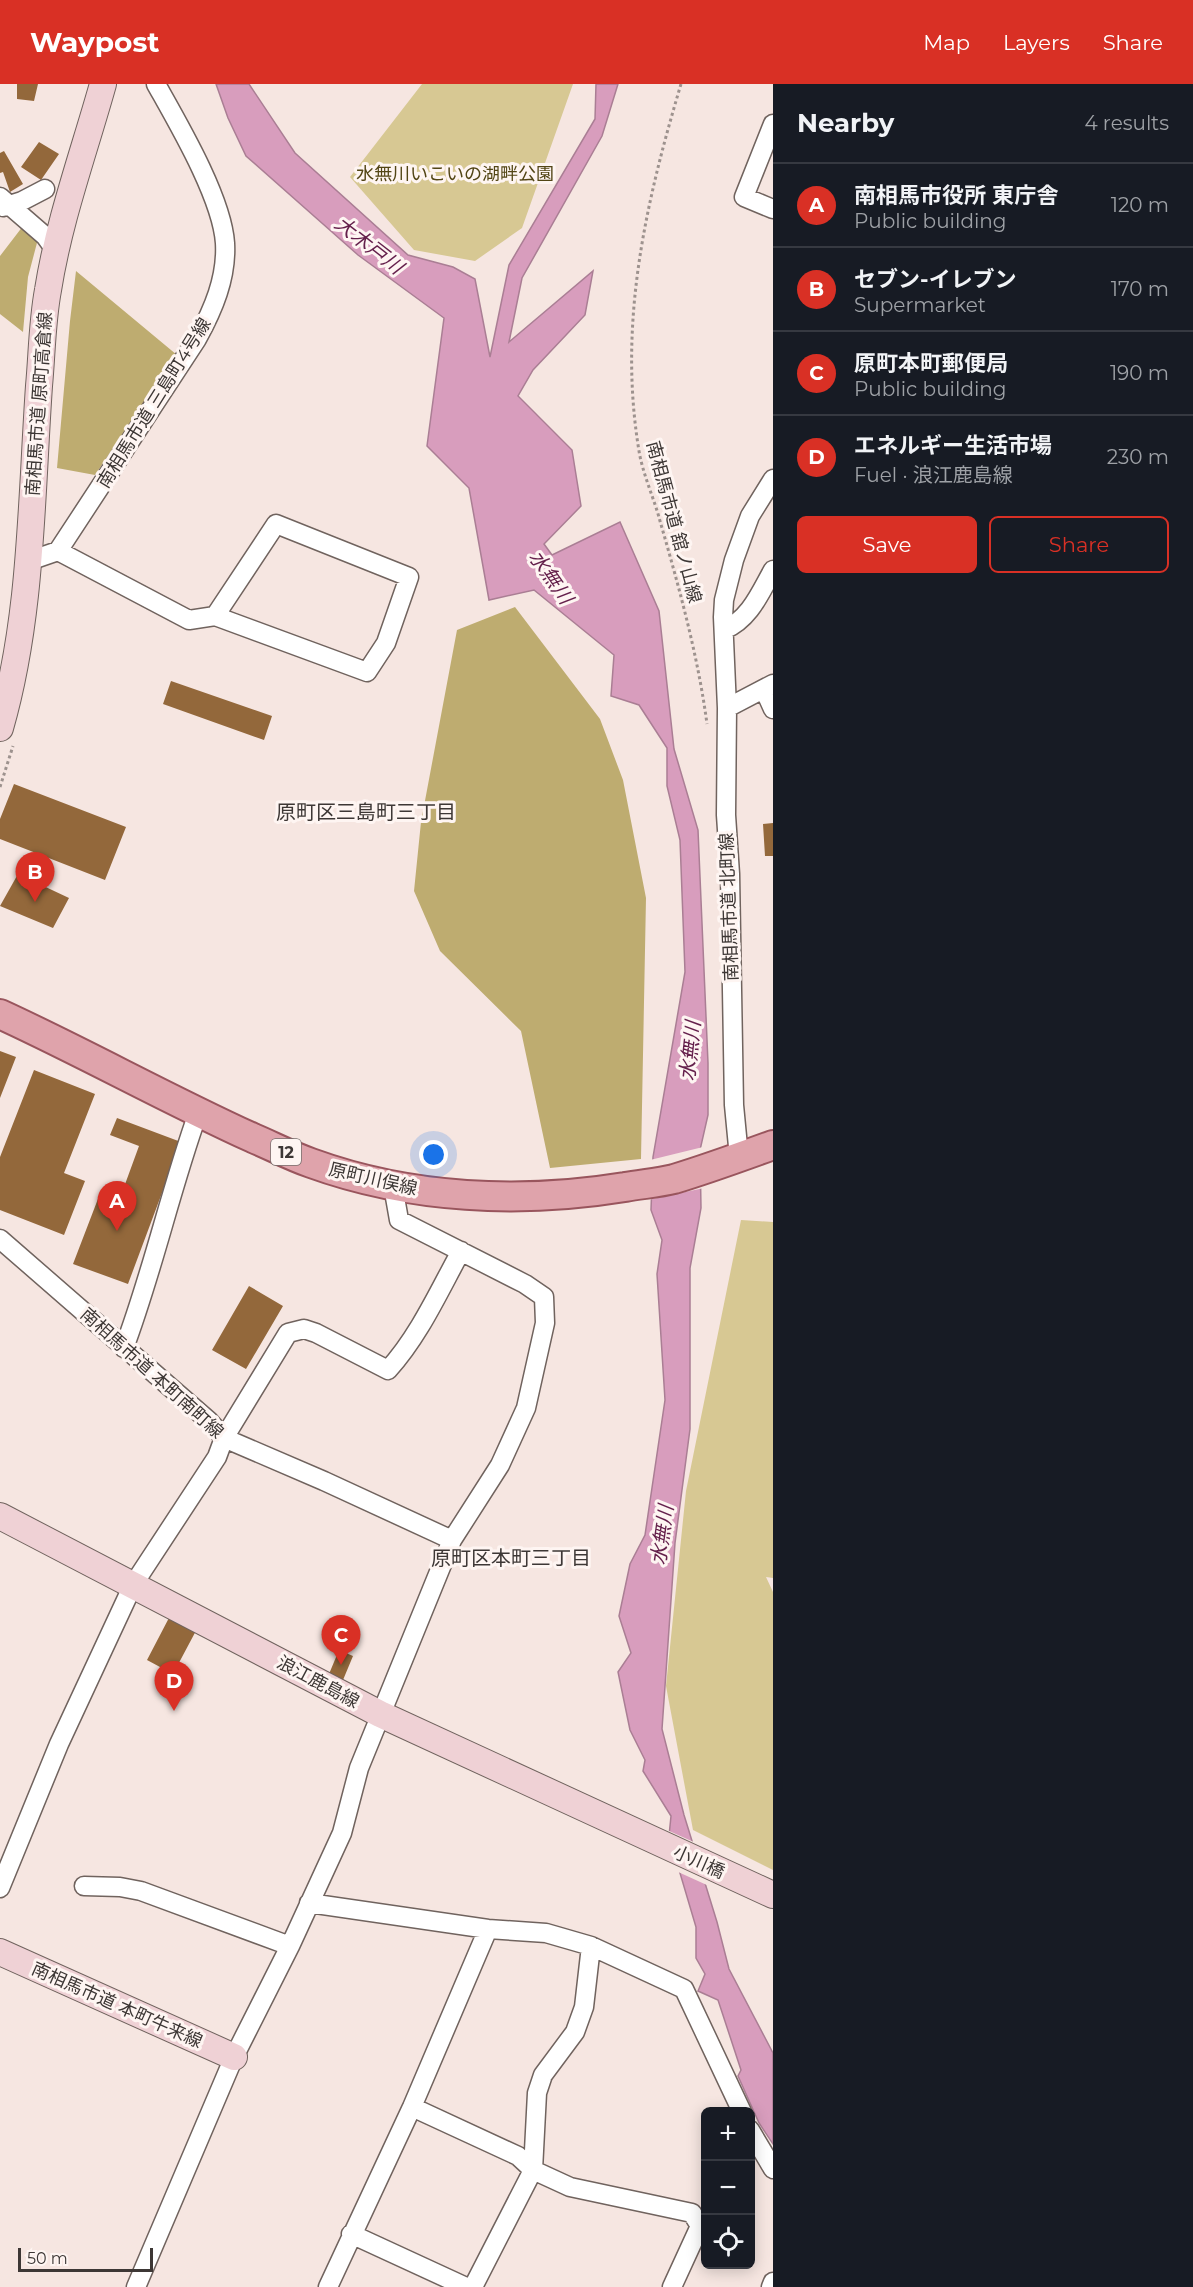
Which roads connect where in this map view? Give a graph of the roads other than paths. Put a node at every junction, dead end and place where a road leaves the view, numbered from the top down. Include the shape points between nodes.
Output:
1 (103, 84) edge
2 (156, 84) edge
3 (773, 124) edge
4 (45, 189) dead end
5 (3, 203) edge
6 (773, 209) edge
7 (56, 251) junction
8 (773, 479) edge
9 (58, 551) junction
10 (29, 561) junction
11 (773, 570) edge
12 (215, 616) junction
13 (724, 630) junction
14 (769, 686) edge
15 (727, 708) junction
16 (773, 708) edge
17 (0, 729) edge
18 (0, 1014) edge
19 (198, 1113) junction
20 (773, 1145) edge
21 (733, 1159) junction
22 (393, 1186) junction
23 (0, 1239) edge
24 (461, 1251) junction
25 (124, 1348) junction
26 (224, 1438) junction
27 (0, 1516) edge
28 (452, 1540) junction
29 (133, 1585) junction
30 (380, 1714) junction
31 (643, 1836) joint
32 (84, 1886) dead end
33 (0, 1888) edge
34 (764, 1891) edge
35 (309, 1903) junction
36 (488, 1929) junction
37 (290, 1946) junction
38 (591, 1946) junction
39 (0, 1952) edge
40 (234, 2057) junction
41 (412, 2107) junction
42 (740, 2107) edge
43 (755, 2138) edge
44 (773, 2169) edge
45 (533, 2170) junction
46 (701, 2220) edge
47 (701, 2225) edge
48 (351, 2234) junction
49 (773, 2282) edge
50 (136, 2287) edge
51 (328, 2287) edge
52 (466, 2287) edge
53 (474, 2287) edge
54 (672, 2287) edge
55 (771, 2287) edge

1 - 7 street, 南相馬市道 原町高倉線
2 - 9 street, 南相馬市道 三島町4号線 via 217,204 225,243 221,284 197,339
3 - 6 street via 744,197
4 - 5 street via 22,201
5 - 7 street via 45,236
7 - 10 street, 南相馬市道 原町高倉線 via 43,333
8 - 13 street, 南相馬市道 北町線 via 750,516 734,560 724,600
9 - 10 street
9 - 12 street via 189,620
10 - 17 street, 南相馬市道 原町高倉線 via 21,637
11 - 13 street via 749,613
12 - 12 street via 276,524 409,577 386,643 367,672
13 - 15 street, 南相馬市道 北町線
14 - 15 street
14 - 16 street
15 - 21 street, 南相馬市道 北町線
18 - 19 main road, 原町川俣線 / 12
19 - 22 main road, 原町川俣線 / 12 via 310,1163
19 - 25 street
20 - 21 main road, 原町川俣線 / 12
21 - 22 main road, 原町川俣線 / 12 via 672,1179 567,1195 435,1193
22 - 24 street via 399,1220
23 - 25 street, 南相馬市道 本町南町線
24 - 26 street via 402,1353 388,1370 316,1333 304,1329 288,1333
24 - 28 street via 544,1297 545,1323 526,1408 500,1465
25 - 26 street, 南相馬市道 本町南町線
26 - 28 street, 南相馬市道 本町南町線
26 - 29 street via 217,1457
27 - 29 street, 浪江鹿島線
28 - 30 street
29 - 30 street, 浪江鹿島線
29 - 33 street via 58,1744
30 - 31 street, 浪江鹿島線
30 - 35 street via 359,1768 342,1833
31 - 34 street, 小川橋
32 - 37 street via 141,1891
35 - 36 street
35 - 37 street
36 - 38 street via 546,1933
36 - 41 street
37 - 40 street
38 - 42 street via 684,1989
38 - 45 street via 585,2007 575,2032 543,2075 537,2093
39 - 40 street, 南相馬市道 本町牛来線
40 - 50 street
41 - 45 street via 518,2156
41 - 48 street
43 - 44 street
45 - 46 street via 570,2187 692,2213
45 - 53 street
47 - 54 street
48 - 51 street
48 - 52 street
49 - 55 street

